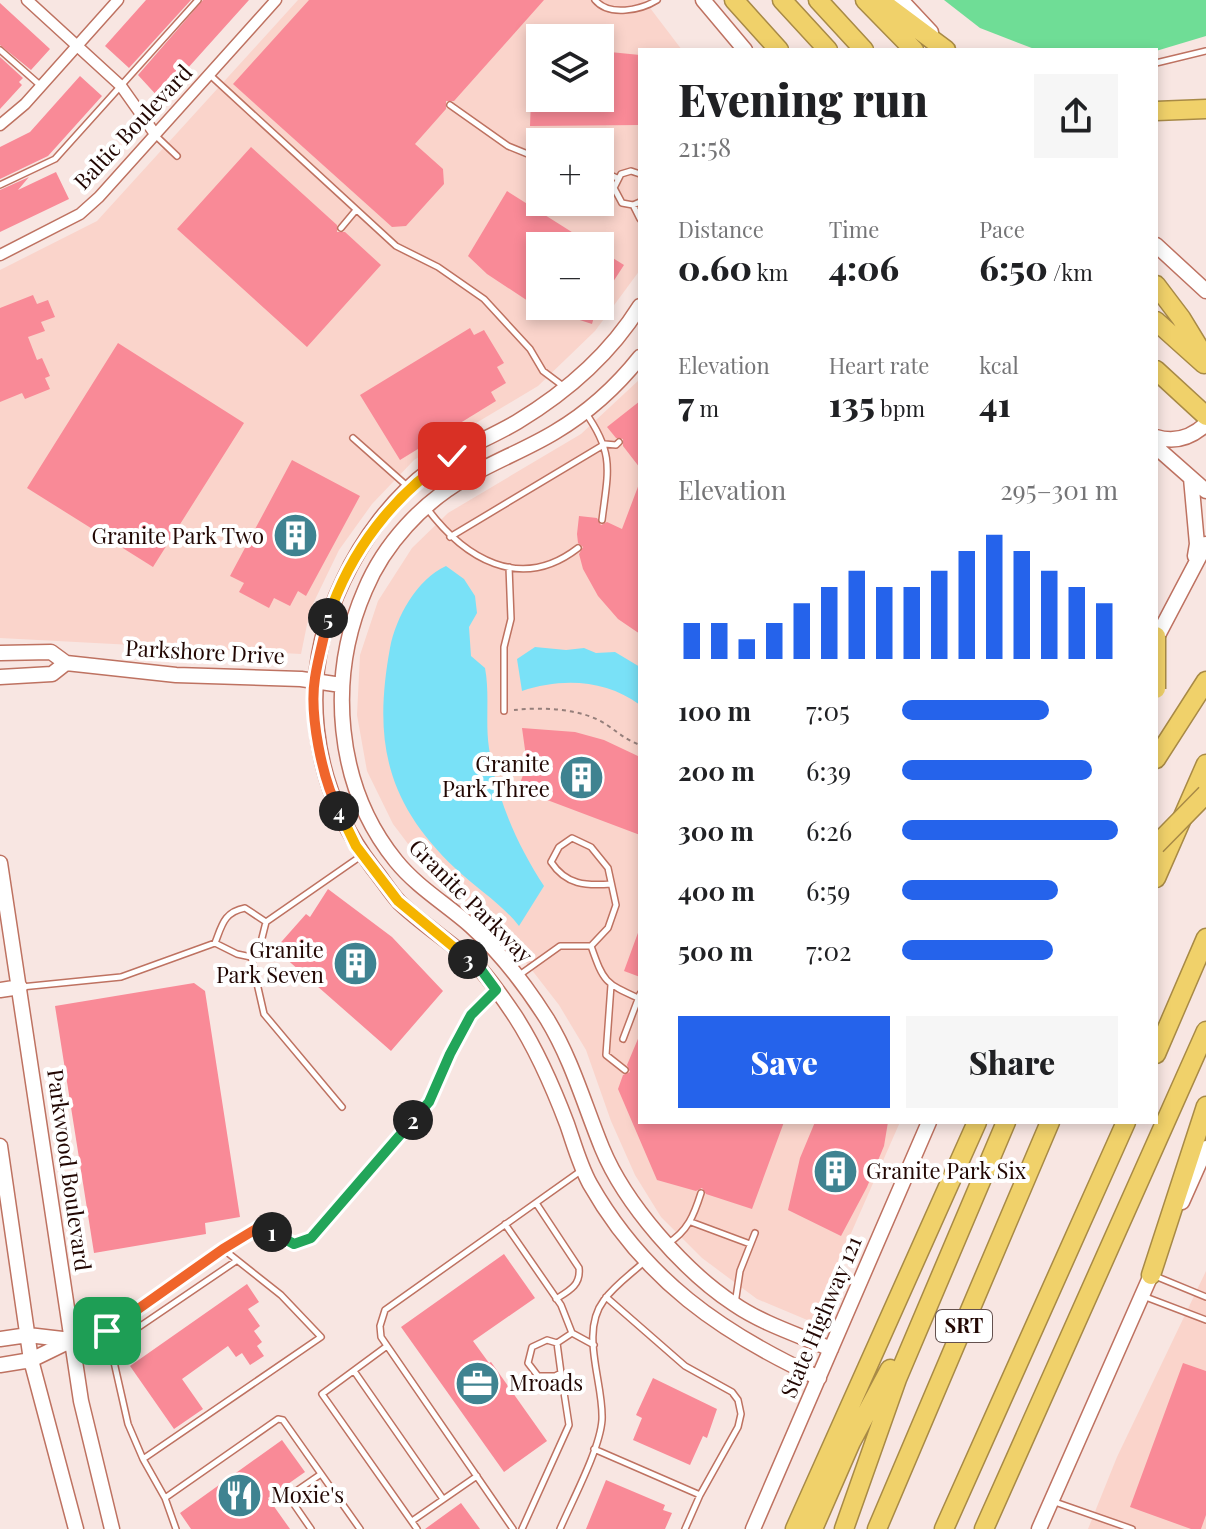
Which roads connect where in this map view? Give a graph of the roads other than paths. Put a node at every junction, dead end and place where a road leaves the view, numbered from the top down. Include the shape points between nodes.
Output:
1 (27, 0) edge
2 (101, 0) edge
3 (198, 0) edge
4 (276, 0) edge
5 (595, 0) edge
6 (657, 0) edge
7 (703, 0) edge
8 (731, 0) edge
9 (782, 0) edge
10 (818, 0) edge
11 (865, 0) edge
12 (879, 0) edge
13 (889, 0) edge
14 (901, 0) edge
15 (114, 4) edge
16 (932, 32) junction
17 (77, 45) junction
18 (743, 48) edge
19 (767, 48) edge
20 (777, 48) edge
21 (826, 48) edge
22 (862, 48) edge
23 (912, 48) edge
24 (945, 48) edge
25 (946, 48) edge
26 (0, 50) edge
27 (1206, 51) edge
28 (1158, 63) edge
29 (209, 74) junction
30 (41, 86) junction
31 (121, 86) junction
32 (450, 105) dead end
33 (1206, 109) edge
34 (1158, 111) edge
35 (0, 125) edge
36 (155, 134) junction
37 (526, 153) edge
38 (177, 156) dead end
39 (638, 174) edge
40 (614, 176) edge
41 (618, 178) junction
42 (0, 185) edge
43 (637, 203) edge
44 (356, 210) junction
45 (341, 228) dead end
46 (1158, 247) edge
47 (0, 255) edge
48 (1158, 288) edge
49 (1206, 291) edge
50 (638, 309) edge
51 (1158, 323) edge
52 (1158, 334) edge
53 (1206, 340) edge
54 (638, 359) edge
55 (1206, 359) edge
56 (1206, 366) edge
57 (1158, 375) edge
58 (566, 388) junction
59 (585, 411) junction
60 (1206, 416) edge
61 (1206, 424) edge
62 (1158, 437) edge
63 (353, 438) dead end
64 (619, 442) dead end
65 (605, 444) junction
66 (1158, 449) edge
67 (1191, 478) junction
68 (409, 488) junction
69 (1206, 491) edge
70 (426, 506) junction
71 (602, 520) dead end
72 (450, 537) junction
73 (1206, 544) edge
74 (578, 548) dead end
75 (1200, 563) edge
76 (509, 567) junction
77 (1158, 635) edge
78 (0, 653) edge
79 (66, 663) junction
80 (0, 677) edge
81 (314, 681) junction
82 (1206, 681) edge
83 (341, 685) junction
84 (504, 711) road end
85 (1158, 756) edge
86 (1206, 764) edge
87 (1206, 794) edge
88 (1158, 843) edge
89 (363, 855) junction
90 (0, 863) edge
91 (1158, 873) edge
92 (611, 884) junction
93 (266, 922) junction
94 (1206, 938) edge
95 (215, 943) junction
96 (591, 946) junction
97 (251, 957) junction
98 (517, 977) junction
99 (611, 985) junction
100 (20, 987) junction
101 (0, 990) edge
102 (496, 990) junction
103 (638, 997) edge
104 (638, 1000) edge
105 (1206, 1031) edge
106 (623, 1039) dead end
107 (1158, 1049) edge
108 (1206, 1056) edge
109 (625, 1070) dead end
110 (1173, 1101) junction
111 (1206, 1106) edge
112 (342, 1107) dead end
113 (928, 1124) edge
114 (976, 1124) edge
115 (1005, 1124) edge
116 (1049, 1124) edge
117 (1125, 1124) edge
118 (0, 1146) edge
119 (1206, 1148) edge
120 (584, 1169) junction
121 (701, 1193) dead end
122 (536, 1203) junction
123 (691, 1222) junction
124 (505, 1224) junction
125 (755, 1233) dead end
126 (750, 1244) junction
127 (667, 1245) junction
128 (223, 1249) junction
129 (646, 1260) junction
130 (236, 1261) junction
131 (1151, 1275) junction
132 (933, 1289) junction
133 (1142, 1295) junction
134 (606, 1297) junction
135 (1206, 1297) edge
136 (556, 1299) junction
137 (735, 1305) junction
138 (1206, 1320) edge
139 (107, 1331) junction
140 (572, 1333) junction
141 (28, 1335) junction
142 (0, 1339) edge
143 (72, 1340) junction
144 (557, 1343) junction
145 (594, 1345) junction
146 (111, 1346) junction
147 (387, 1346) junction
148 (831, 1349) junction
149 (31, 1360) junction
150 (0, 1365) edge
151 (354, 1371) junction
152 (561, 1373) junction
153 (819, 1378) junction
154 (594, 1449) junction
155 (143, 1459) junction
156 (321, 1474) junction
157 (477, 1476) junction
158 (700, 1495) junction
159 (165, 1498) junction
160 (443, 1499) junction
161 (1051, 1501) junction
162 (412, 1521) junction
163 (76, 1529) edge
164 (112, 1529) edge
165 (176, 1529) edge
166 (311, 1529) edge
167 (360, 1529) edge
168 (417, 1529) edge
169 (513, 1529) edge
170 (522, 1529) edge
171 (560, 1529) edge
172 (685, 1529) edge
173 (753, 1529) edge
174 (795, 1529) edge
175 (813, 1529) edge
176 (844, 1529) edge
177 (877, 1529) edge
178 (944, 1529) edge
179 (984, 1529) edge
180 (1039, 1529) edge
181 (1132, 1529) edge

1 - 17 street
2 - 15 street
3 - 31 lane
4 - 29 street, Baltic Boulevard
5 - 6 lane via 621,10
7 - 18 street
8 - 19 highway
8 - 20 highway
9 - 21 highway
10 - 22 highway
11 - 23 highway
12 - 24 highway
13 - 16 highway
14 - 16 street
15 - 17 street
16 - 25 street
17 - 30 street
17 - 31 street
26 - 30 lane
27 - 28 lane
29 - 36 street, Baltic Boulevard
29 - 44 lane
30 - 35 street
31 - 36 street
31 - 42 lane via 55,159
32 - 37 lane
33 - 34 highway
36 - 38 lane
36 - 47 street, Baltic Boulevard via 80,214
39 - 41 lane via 626,172
40 - 41 lane
41 - 43 lane via 618,199
44 - 45 lane
44 - 58 lane via 396,246 484,299 543,371
46 - 49 street
48 - 55 highway
50 - 58 street, Granite Parkway via 615,340
51 - 56 highway
52 - 53 highway
54 - 59 street, Granite Parkway
57 - 60 highway
58 - 59 street
58 - 68 street, Granite Parkway
59 - 65 lane
59 - 70 street, Granite Parkway
61 - 62 street via 1190,436
63 - 68 lane
64 - 65 lane
65 - 71 lane
65 - 72 lane
66 - 67 street
67 - 69 street
67 - 75 street
68 - 70 street
68 - 81 street, Granite Parkway via 371,531 341,583
70 - 72 lane
70 - 83 street, Granite Parkway via 390,547 365,590
72 - 76 lane via 467,551
73 - 75 street
74 - 76 lane via 529,571
75 - 77 street
76 - 84 lane
78 - 79 street, Parkshore Drive via 51,652
79 - 80 street, Parkshore Drive via 52,674
79 - 81 street, Parkshore Drive via 176,675
81 - 83 street, Parkshore Drive
81 - 89 street, Granite Parkway via 317,742 332,798
82 - 85 highway
83 - 98 street, Granite Parkway via 344,741 362,808 395,861 472,927
86 - 91 highway
87 - 88 highway, bridge
89 - 93 lane
89 - 102 street, Granite Parkway via 398,901 482,971
90 - 100 street, Parkwood Boulevard
92 - 92 lane via 608,868 591,847 572,838 551,862 573,882
92 - 96 lane via 616,905 608,928
93 - 95 lane via 245,908 234,910
93 - 97 lane
94 - 107 highway
95 - 97 lane
95 - 100 lane via 121,977
96 - 98 lane via 560,946
96 - 99 lane via 600,973
97 - 112 lane via 264,1014
98 - 102 street
98 - 127 street, Granite Parkway via 577,1077 603,1151
99 - 103 lane
99 - 109 lane via 606,1055
100 - 101 street
100 - 143 street, Parkwood Boulevard
102 - 120 street, Granite Parkway via 548,1075
102 - 128 lane via 471,1015 429,1102 311,1238 294,1244 261,1226
104 - 106 lane
105 - 110 highway
108 - 110 highway
110 - 179 highway
111 - 131 highway
113 - 148 street, State Highway 121
114 - 174 highway
115 - 132 highway
116 - 177 highway, SRT
117 - 178 highway, SRT
118 - 141 street
119 - 131 street
120 - 122 lane
120 - 129 street, Granite Parkway
121 - 123 lane
122 - 124 lane
122 - 136 lane via 579,1268 574,1288
123 - 126 lane
123 - 127 lane
124 - 136 lane
124 - 147 lane via 385,1310 380,1326
125 - 126 lane
126 - 137 lane
127 - 129 street
127 - 137 street, Granite Parkway
128 - 130 lane
128 - 139 lane
129 - 134 lane
129 - 153 street, Granite Parkway via 677,1292 731,1333
130 - 146 lane
130 - 155 lane via 281,1295 321,1337
131 - 133 street
131 - 135 lane
132 - 175 highway via 851,1442
132 - 176 highway
133 - 138 lane
133 - 161 street
134 - 145 lane via 596,1314
134 - 158 lane via 685,1366 738,1400 738,1427
136 - 140 lane
137 - 148 street, Granite Parkway
139 - 143 lane
139 - 146 lane
140 - 144 lane
140 - 145 lane
141 - 142 street
141 - 143 street
141 - 149 street
143 - 149 street
143 - 164 street, Parkwood Boulevard via 85,1423
144 - 152 lane
144 - 152 lane via 547,1340 532,1347 528,1363 538,1376
145 - 154 lane via 602,1422
146 - 155 lane via 128,1424
147 - 151 lane
147 - 157 lane
148 - 153 street, State Highway 121
149 - 150 street
149 - 163 street
151 - 160 lane
151 - 162 lane via 322,1394
152 - 170 lane via 569,1425
153 - 173 street, State Highway 121
154 - 158 lane
154 - 171 lane
155 - 159 lane
156 - 159 lane via 278,1419
156 - 166 lane via 292,1494
156 - 167 lane
157 - 160 lane
157 - 169 lane
158 - 172 lane
159 - 165 lane
160 - 162 lane
161 - 180 street
161 - 181 lane
162 - 168 lane

